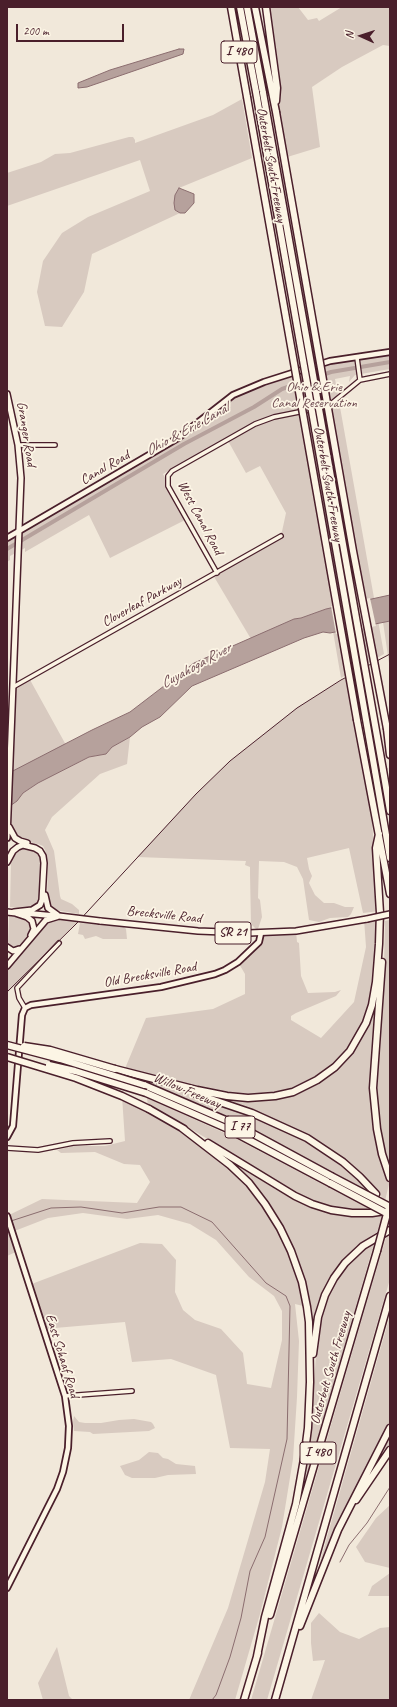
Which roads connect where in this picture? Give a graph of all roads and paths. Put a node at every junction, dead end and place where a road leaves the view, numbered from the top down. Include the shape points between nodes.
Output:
1 (231, 7) edge
2 (240, 7) edge
3 (247, 7) edge
4 (255, 7) edge
5 (266, 7) edge
6 (274, 88) junction
7 (259, 92) junction
8 (390, 352) edge
9 (356, 358) junction
10 (390, 374) edge
11 (360, 380) junction
12 (7, 394) edge
13 (18, 445) junction
14 (55, 445) dead end
15 (20, 531) junction
16 (281, 536) dead end
17 (7, 538) edge
18 (217, 573) junction
19 (13, 687) junction
20 (387, 729) junction
21 (390, 742) edge
22 (390, 755) edge
23 (9, 758) edge
24 (390, 811) edge
25 (8, 824) edge
26 (379, 834) junction
27 (7, 838) edge
28 (390, 858) edge
29 (7, 862) edge
30 (390, 894) edge
31 (380, 911) junction
32 (7, 912) edge
33 (14, 912) junction
34 (390, 914) edge
35 (59, 916) junction
36 (261, 933) junction
37 (59, 943) dead end
38 (7, 948) edge
39 (7, 966) edge
40 (25, 1008) junction
41 (7, 1044) edge
42 (7, 1056) edge
43 (165, 1083) junction
44 (182, 1128) junction
45 (7, 1137) edge
46 (110, 1141) dead end
47 (7, 1148) edge
48 (390, 1178) edge
49 (331, 1179) junction
50 (390, 1203) edge
51 (390, 1208) edge
52 (390, 1214) edge
53 (7, 1216) edge
54 (390, 1230) edge
55 (390, 1296) edge
56 (310, 1382) junction
57 (132, 1391) dead end
58 (65, 1396) junction
59 (390, 1428) edge
60 (390, 1450) edge
61 (331, 1548) junction
62 (7, 1588) edge
63 (257, 1656) junction
64 (284, 1669) junction
65 (244, 1700) edge
66 (275, 1700) edge

1 - 26 highway, Outerbelt South Freeway / I 480, bridge
2 - 7 highway
3 - 7 highway
4 - 6 highway, Outerbelt South Freeway / I 480
5 - 6 highway
6 - 20 highway, Outerbelt South Freeway, bridge via 276,112 350,536
7 - 24 highway, bridge
7 - 28 highway, bridge
8 - 9 street, Canal Road
9 - 11 street
9 - 15 street, Canal Road via 330,361 305,368 233,395 178,438
10 - 11 street, West Canal Road
11 - 18 street, West Canal Road via 329,406 274,417 255,424 170,472 168,486
12 - 13 main road, Granger Road
13 - 14 street
13 - 15 main road, Granger Road via 21,478
15 - 17 street, Canal Road
15 - 19 main road, Granger Road
16 - 18 street, Cloverleaf Parkway
18 - 19 street, Cloverleaf Parkway
19 - 23 main road, Granger Road
20 - 21 highway
20 - 22 highway, Outerbelt South Freeway
23 - 25 main road, Granger Road
25 - 27 main road, Granger Road
25 - 35 main road via 17,840 37,845 43,850 47,861 46,902 50,910
26 - 30 highway, Outerbelt South Freeway / I 480
26 - 31 highway via 376,848
29 - 33 main road via 13,852 23,845 35,848 43,856 43,889 40,904 32,910
31 - 43 highway via 380,944 372,1005 366,1023 350,1051 326,1074 293,1092 263,1098 227,1096
31 - 48 highway via 381,983 373,1088 377,1129
32 - 33 main road, Brecksville Road / SR 21
33 - 35 main road, Brecksville Road / SR 21
33 - 38 main road via 31,920 33,931 17,950 11,951
34 - 36 main road, Brecksville Road / SR 21, bridge via 305,930
35 - 36 main road, Brecksville Road / SR 21, bridge via 209,932
35 - 39 main road via 46,920
36 - 40 street, Old Brecksville Road via 259,942 246,954 232,966 215,974 160,987 31,1005
37 - 40 street via 17,988
40 - 45 street via 22,1015 13,1126
41 - 43 highway, bridge via 50,1050
41 - 49 highway, Willow Freeway / I 77, bridge via 144,1085 237,1125
42 - 44 highway, bridge via 122,1096
42 - 49 highway, Willow Freeway / I 77, bridge via 75,1071 146,1093
43 - 52 highway, bridge via 252,1112 307,1138 343,1162 360,1177
44 - 51 highway via 312,1204 352,1213 372,1213
44 - 56 highway via 220,1157 249,1184 269,1209 286,1239 300,1275 307,1307
46 - 47 street via 73,1143 38,1150
49 - 51 highway, Willow Freeway / I 77, bridge
49 - 52 highway, Willow Freeway / I 77, bridge
50 - 63 highway, Outerbelt South Freeway / I 480, bridge
53 - 58 street, East Schaaf Road
54 - 56 highway via 354,1254 330,1284 318,1317
55 - 64 highway, I 480
56 - 63 highway via 308,1428 300,1486
57 - 58 street
58 - 62 street, East Schaaf Road via 69,1426 64,1472
59 - 61 highway
60 - 61 highway via 356,1500
61 - 64 highway
63 - 65 highway, Outerbelt South Freeway / I 480
64 - 66 highway, I 480

